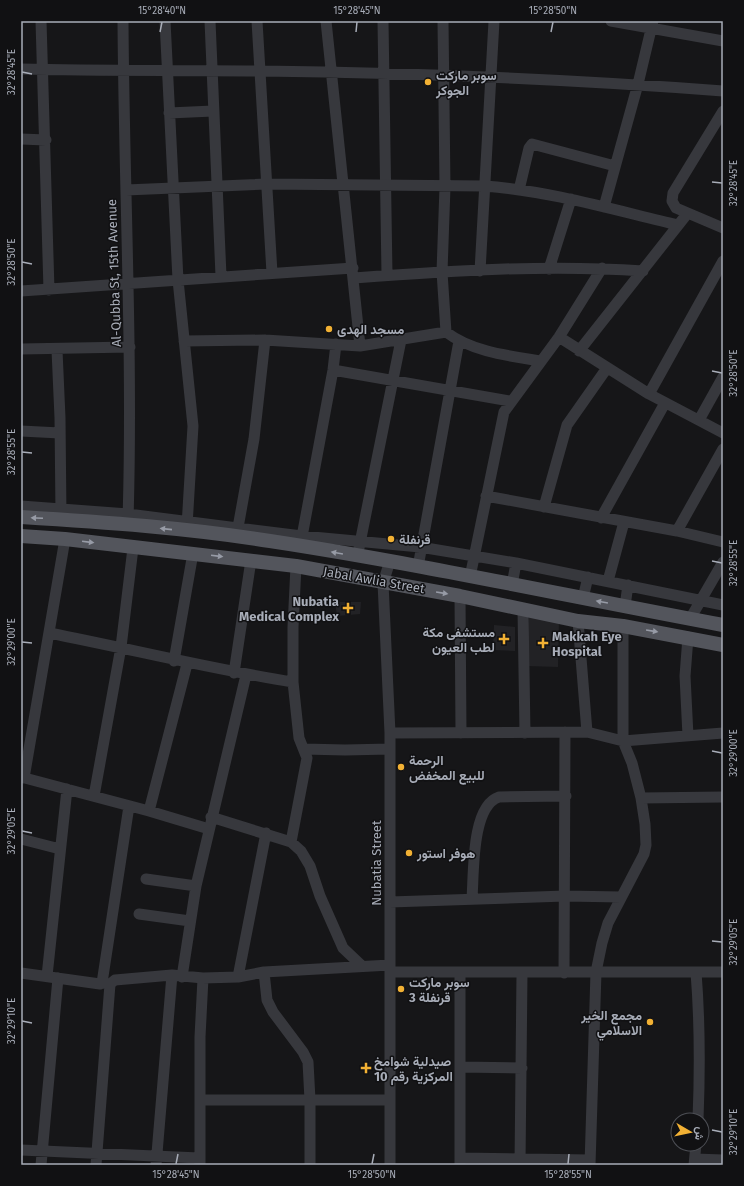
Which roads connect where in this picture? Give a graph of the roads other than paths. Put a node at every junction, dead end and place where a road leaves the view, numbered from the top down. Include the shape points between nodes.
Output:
1 (41, 21) edge
2 (123, 21) edge
3 (165, 21) edge
4 (210, 21) edge
5 (257, 21) edge
6 (326, 21) edge
7 (383, 21) edge
8 (443, 21) edge
9 (494, 21) edge
10 (611, 21) edge
11 (653, 24) edge
12 (723, 41) edge
13 (21, 69) edge
14 (44, 70) junction
15 (124, 70) junction
16 (167, 70) junction
17 (211, 71) junction
18 (260, 71) junction
19 (332, 72) junction
20 (384, 74) junction
21 (444, 75) junction
22 (491, 77) junction
23 (638, 84) junction
24 (723, 90) edge
25 (213, 111) junction
26 (723, 111) edge
27 (169, 112) junction
28 (21, 139) edge
29 (46, 140) junction
30 (615, 166) junction
31 (266, 184) junction
32 (344, 184) junction
33 (386, 185) junction
34 (216, 186) junction
35 (485, 186) junction
36 (172, 187) junction
37 (445, 187) junction
38 (126, 190) junction
39 (519, 190) junction
40 (571, 199) junction
41 (604, 207) junction
42 (687, 214) junction
43 (678, 225) junction
44 (723, 228) edge
45 (723, 261) edge
46 (602, 268) junction
47 (549, 269) junction
48 (480, 271) junction
49 (643, 271) junction
50 (442, 272) junction
51 (272, 273) junction
52 (354, 273) junction
53 (221, 276) junction
54 (387, 276) junction
55 (178, 280) junction
56 (127, 284) junction
57 (21, 290) edge
58 (49, 290) junction
59 (446, 332) junction
60 (558, 337) junction
61 (265, 340) junction
62 (401, 340) junction
63 (184, 341) junction
64 (459, 341) junction
65 (336, 344) junction
66 (360, 346) junction
67 (130, 347) junction
68 (21, 349) edge
69 (57, 350) junction
70 (579, 350) junction
71 (541, 361) junction
72 (607, 368) junction
73 (333, 370) junction
74 (723, 377) edge
75 (393, 380) junction
76 (449, 390) junction
77 (649, 394) junction
78 (510, 401) junction
79 (665, 403) junction
80 (699, 420) junction
81 (21, 431) edge
82 (723, 433) edge
83 (60, 434) junction
84 (723, 449) edge
85 (486, 496) junction
86 (21, 506) edge
87 (544, 507) junction
88 (61, 514) junction
89 (21, 517) edge
90 (601, 518) junction
91 (128, 519) junction
92 (624, 522) junction
93 (187, 525) junction
94 (677, 531) junction
95 (237, 532) junction
96 (21, 536) edge
97 (65, 539) junction
98 (301, 541) junction
99 (361, 541) junction
100 (723, 542) edge
101 (420, 547) junction
102 (133, 548) junction
103 (193, 553) junction
104 (358, 556) junction
105 (474, 556) junction
106 (251, 560) junction
107 (390, 562) junction
108 (723, 562) edge
109 (516, 563) junction
110 (296, 566) junction
111 (418, 567) junction
112 (470, 577) junction
113 (588, 577) junction
114 (608, 581) junction
115 (383, 583) junction
116 (512, 585) junction
117 (628, 585) junction
118 (460, 596) junction
119 (583, 598) junction
120 (700, 600) junction
121 (723, 605) edge
122 (625, 606) junction
123 (523, 610) junction
124 (690, 619) junction
125 (578, 621) junction
126 (723, 625) edge
127 (623, 626) junction
128 (50, 633) junction
129 (688, 637) junction
130 (723, 645) edge
131 (121, 647) junction
132 (174, 661) junction
133 (187, 664) junction
134 (234, 673) junction
135 (246, 675) junction
136 (293, 682) junction
137 (565, 732) junction
138 (587, 732) junction
139 (461, 733) junction
140 (525, 733) junction
141 (723, 733) edge
142 (390, 734) junction
143 (688, 736) junction
144 (623, 741) junction
145 (304, 749) junction
146 (390, 749) junction
147 (23, 778) edge
148 (67, 789) junction
149 (94, 796) junction
150 (566, 796) junction
151 (723, 797) edge
152 (641, 798) junction
153 (129, 806) junction
154 (149, 811) junction
155 (211, 816) junction
156 (208, 830) junction
157 (266, 833) junction
158 (21, 840) edge
159 (291, 842) junction
160 (60, 849) junction
161 (146, 879) dead end
162 (196, 886) junction
163 (565, 896) junction
164 (621, 897) junction
165 (472, 898) junction
166 (390, 902) junction
167 (139, 914) dead end
168 (190, 921) junction
169 (362, 966) junction
170 (390, 969) junction
171 (264, 972) junction
172 (460, 972) junction
173 (596, 972) junction
174 (696, 972) junction
175 (723, 972) edge
176 (21, 973) edge
177 (522, 973) junction
178 (564, 973) junction
179 (46, 976) junction
180 (177, 976) junction
181 (238, 977) junction
182 (58, 978) junction
183 (203, 978) junction
184 (106, 983) junction
185 (460, 1067) junction
186 (522, 1068) junction
187 (200, 1100) junction
188 (310, 1100) junction
189 (390, 1100) junction
190 (698, 1112) edge
191 (21, 1150) edge
192 (42, 1151) junction
193 (696, 1152) edge
194 (96, 1160) edge
195 (723, 1160) edge
196 (156, 1161) edge
197 (199, 1162) edge
198 (460, 1162) edge
199 (520, 1162) edge
200 (590, 1162) edge
201 (695, 1162) edge
202 (41, 1165) edge
203 (310, 1165) edge
204 (390, 1165) edge

1 - 14 street
2 - 15 street, Al-Qubba St, 15th Avenue
3 - 16 street
4 - 17 street
5 - 18 street
6 - 19 street
7 - 20 street
8 - 21 street
9 - 22 street
10 - 11 street
11 - 12 street
11 - 23 street
13 - 14 street
14 - 15 street
14 - 29 street
15 - 16 street
15 - 38 street, Al-Qubba St, 15th Avenue
16 - 17 street
16 - 27 street
17 - 18 street
17 - 25 street
18 - 19 street
18 - 31 street
19 - 20 street
19 - 32 street
20 - 21 street
20 - 33 street
21 - 22 street
21 - 37 street
22 - 23 street
22 - 35 street
23 - 24 street
23 - 30 street
25 - 27 street
25 - 34 street
26 - 42 street via 674,193 672,201 676,208
27 - 36 street
28 - 29 street
29 - 58 street
30 - 39 street via 532,144
30 - 41 street
31 - 32 street
31 - 34 street
31 - 51 street
32 - 33 street
32 - 52 street
33 - 37 street
33 - 54 street
34 - 36 street
34 - 53 street
35 - 37 street
35 - 39 street
35 - 48 street
36 - 38 street
36 - 55 street
37 - 50 street
38 - 56 street, Al-Qubba St, 15th Avenue
39 - 40 street
40 - 41 street
40 - 47 street
41 - 43 street
42 - 43 street
42 - 44 street
43 - 49 street
45 - 77 street
46 - 47 street
46 - 49 street
46 - 60 street
47 - 48 street
48 - 50 street
49 - 70 street
50 - 54 street
50 - 59 street
51 - 52 street
51 - 53 street
52 - 54 street
52 - 66 street
53 - 55 street
55 - 56 street
55 - 63 street
56 - 58 street
56 - 67 street, Al-Qubba St, 15th Avenue
57 - 58 street
59 - 62 street
59 - 64 street
60 - 70 street
60 - 71 street
61 - 63 street
61 - 65 street
61 - 95 street via 254,439
62 - 66 street
62 - 75 street
63 - 93 street via 193,426
64 - 71 street via 507,356
64 - 76 street
65 - 66 street
65 - 73 street
67 - 69 street
67 - 91 street, Al-Qubba St, 15th Avenue
68 - 69 street
69 - 83 street
70 - 72 street
71 - 78 street
72 - 77 street
72 - 87 street via 567,425
73 - 75 street
73 - 98 street
74 - 80 street
75 - 76 street
75 - 99 street
76 - 78 street
76 - 101 street
77 - 79 street
78 - 85 street via 501,421
79 - 80 street
79 - 90 street
80 - 82 street
81 - 83 street
83 - 88 street
84 - 94 street
85 - 87 street
85 - 105 street
86 - 88 street
87 - 90 street
88 -> 89 main road, Jabal Awlia Street
88 - 91 main road, Jabal Awlia Street
90 - 92 street
91 - 93 main road, Jabal Awlia Street
92 - 94 street
92 - 114 street
93 - 95 main road, Jabal Awlia Street
94 - 100 street
95 - 98 main road, Jabal Awlia Street
96 - 97 main road, Jabal Awlia Street
97 -> 102 main road, Jabal Awlia Street
97 - 128 street
98 - 99 street
104 -> 98 main road, Jabal Awlia Street
99 - 101 street
99 - 104 street
101 - 105 street
101 - 111 street
102 - 103 main road, Jabal Awlia Street
102 - 131 street
103 -> 106 main road, Jabal Awlia Street
103 - 132 street
104 - 107 main road, Jabal Awlia Street
105 - 109 street
105 - 112 street
106 - 110 main road, Jabal Awlia Street
106 - 134 street
107 - 111 main road, Jabal Awlia Street
107 - 115 street, Nubatia Street
108 - 120 street
109 - 113 street
109 - 116 street
110 - 115 main road, Jabal Awlia Street
110 - 136 street
111 - 112 main road, Jabal Awlia Street
112 - 116 main road, Jabal Awlia Street
113 - 114 street
113 - 119 street
114 - 117 street
115 -> 118 main road, Jabal Awlia Street
115 - 142 street, Nubatia Street
116 - 119 main road, Jabal Awlia Street
117 - 120 street
117 - 122 street
118 - 123 main road, Jabal Awlia Street
118 - 139 street
122 -> 119 main road, Jabal Awlia Street
120 - 121 street
120 - 124 street
122 - 124 main road, Jabal Awlia Street
123 - 125 main road, Jabal Awlia Street
123 - 140 street
124 - 126 main road, Jabal Awlia Street
125 - 127 main road, Jabal Awlia Street
125 - 138 street
127 -> 129 main road, Jabal Awlia Street
127 - 144 street
128 - 131 street
128 - 147 street
129 - 130 main road, Jabal Awlia Street
129 - 143 street via 685,676
131 - 132 street
131 - 149 street
132 - 133 street
133 - 134 street
133 - 154 street
134 - 135 street
135 - 136 street
135 - 155 street
136 - 145 street via 299,738
137 - 138 street
137 - 140 street
137 - 150 street
138 - 144 street
139 - 140 street
139 - 142 street
141 - 143 street
142 - 146 street, Nubatia Street
143 - 144 street
144 - 152 street
145 - 146 street
145 - 159 street via 306,763
146 - 166 street, Nubatia Street
147 - 148 street
148 - 149 street
148 - 160 street
149 - 153 street
150 - 163 street
150 - 165 street via 499,797 491,800 484,810 476,837
151 - 152 street
152 - 164 street via 646,845 644,854
153 - 154 street
153 - 184 street
154 - 156 street
155 - 156 street
155 - 157 street
156 - 162 street
157 - 159 street
157 - 181 street
158 - 160 street
159 - 169 street via 302,851 310,866 343,948
160 - 179 street
161 - 162 street
162 - 168 street
163 - 164 street
163 - 165 street
163 - 178 street
164 - 173 street via 608,923
165 - 166 street
166 - 170 street, Nubatia Street
167 - 168 street
168 - 180 street
169 - 170 street
169 - 171 street
170 - 172 street
170 - 189 street, Nubatia Street
171 - 181 street
171 - 188 street via 267,1000 308,1062
172 - 177 street
172 - 185 street
173 - 174 street
173 - 178 street
173 - 200 street
174 - 175 street
174 - 190 street via 700,1019
176 - 179 street
177 - 178 street
177 - 186 street
179 - 182 street
180 - 183 street
180 - 184 street via 115,980
180 - 196 street
181 - 183 street
182 - 184 street
182 - 192 street
183 - 187 street
184 - 194 street
185 - 186 street
185 - 198 street
186 - 199 street
187 - 188 street
187 - 197 street
188 - 189 street
188 - 203 street
189 - 204 street, Nubatia Street
191 - 192 street
192 - 194 street
192 - 202 street
193 - 201 street
194 - 196 street
195 - 201 street
196 - 197 street
198 - 199 street
199 - 200 street

